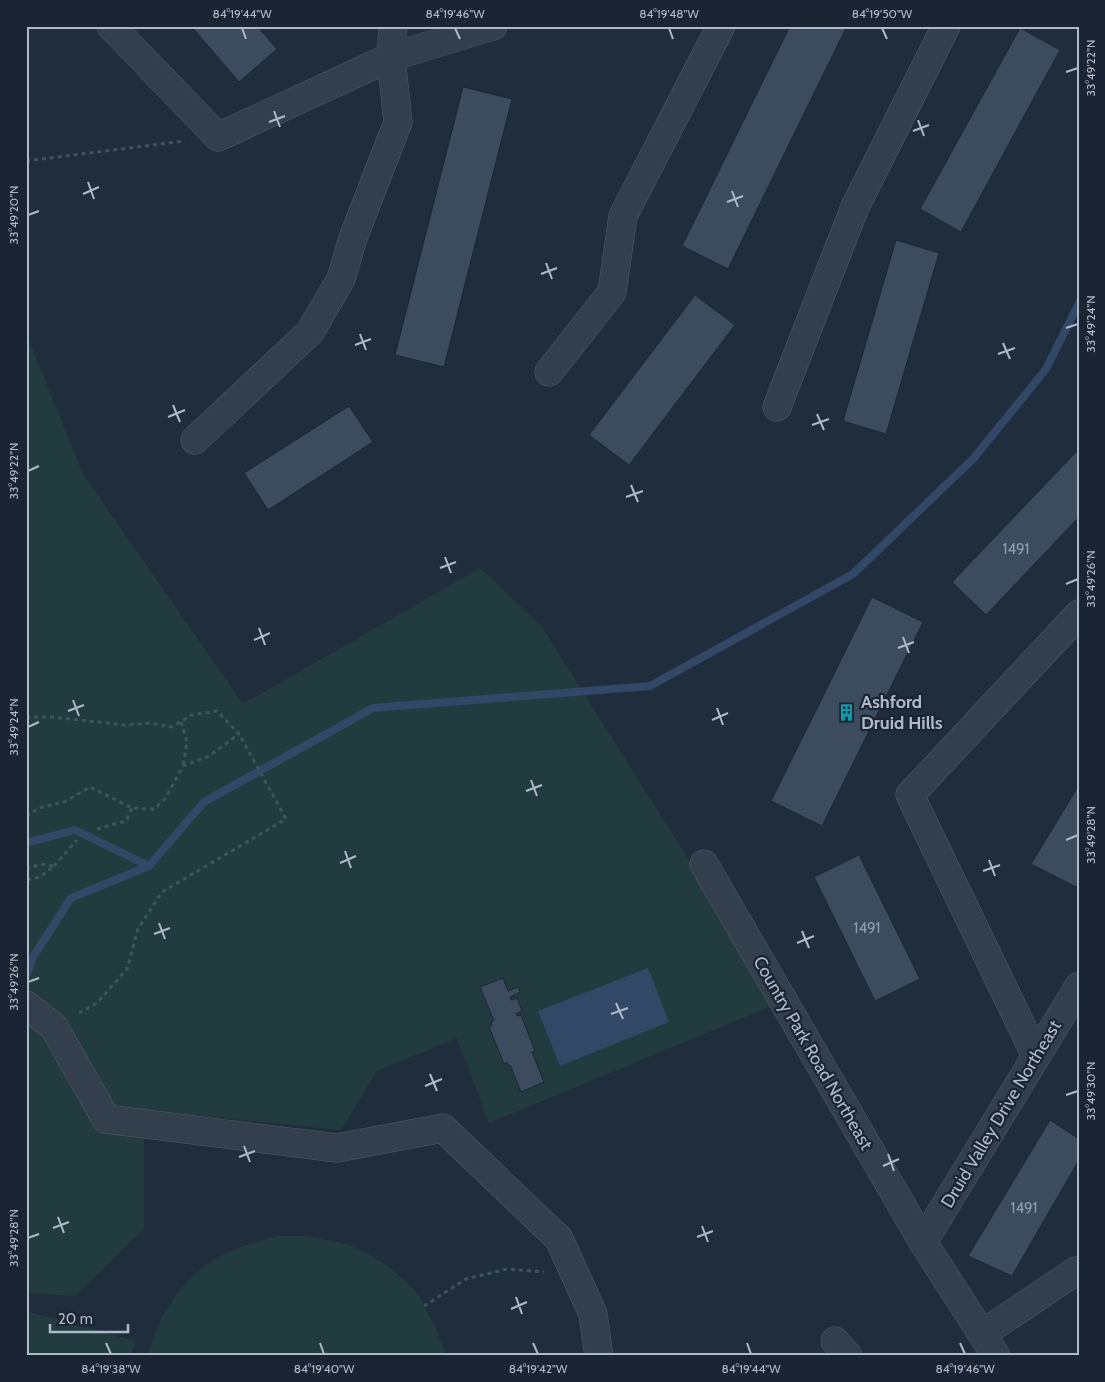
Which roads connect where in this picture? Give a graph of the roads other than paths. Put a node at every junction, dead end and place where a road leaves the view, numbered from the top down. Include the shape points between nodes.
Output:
1 (111, 26) edge
2 (393, 26) edge
3 (493, 26) edge
4 (722, 26) edge
5 (946, 26) edge
6 (390, 57) junction
7 (549, 372) dead end
8 (777, 407) dead end
9 (195, 440) dead end
10 (1079, 614) edge
11 (704, 864) dead end
12 (1075, 996) edge
13 (26, 1005) edge
14 (1036, 1056) junction
15 (923, 1242) junction
16 (1079, 1274) edge
17 (989, 1345) edge
18 (599, 1356) edge

1 - 6 street via 218,137
2 - 6 street
3 - 6 street
4 - 7 street via 623,216 612,292
5 - 8 street via 855,207
6 - 9 street via 398,122 352,238 341,279 310,332
10 - 14 street via 910,795
11 - 15 street, Country Park Road Northeast
12 - 14 street, Druid Valley Drive Northeast
13 - 18 street via 54,1026 106,1119 337,1148 443,1128 559,1239 593,1314
14 - 15 street, Druid Valley Drive Northeast
15 - 17 street, Country Park Road Northeast
16 - 17 street via 1076,1271

